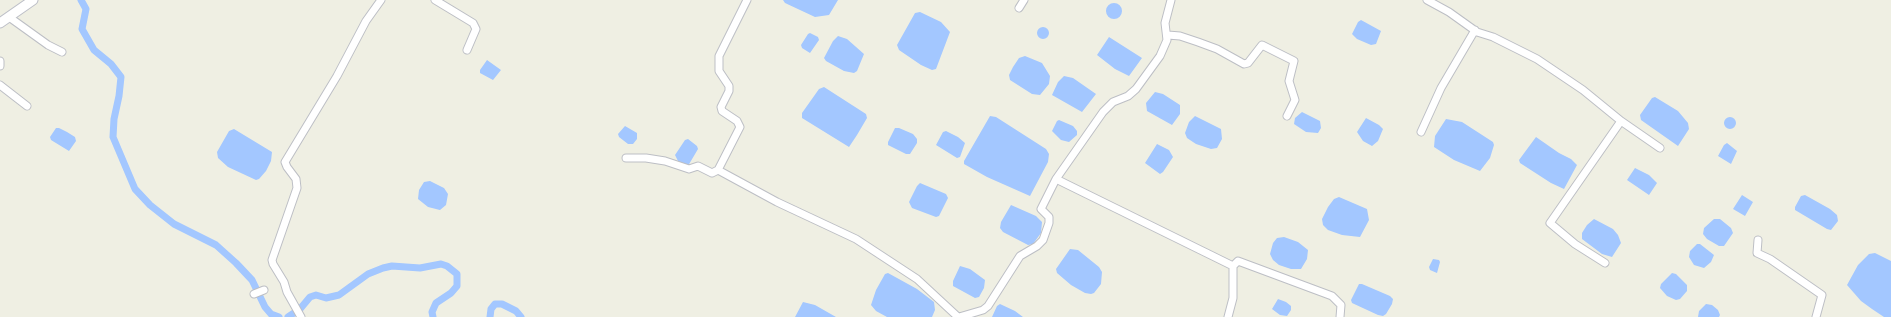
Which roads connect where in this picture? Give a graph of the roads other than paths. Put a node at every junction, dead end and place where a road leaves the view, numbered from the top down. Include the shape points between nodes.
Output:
1 (34, 0) edge
2 (381, 0) edge
3 (436, 0) edge
4 (747, 0) edge
5 (1024, 0) edge
6 (1171, 0) edge
7 (1427, 0) edge
8 (1019, 8) dead end
9 (9, 17) junction
10 (0, 23) edge
11 (1475, 30) junction
12 (1168, 35) junction
13 (467, 50) dead end
14 (62, 52) dead end
15 (0, 61) edge
16 (0, 66) edge
17 (0, 85) edge
18 (27, 106) dead end
19 (1287, 116) dead end
20 (1621, 121) junction
21 (1421, 132) dead end
22 (1660, 148) dead end
23 (626, 158) dead end
24 (718, 170) junction
25 (1056, 179) junction
26 (1758, 240) dead end
27 (1605, 263) dead end
28 (1233, 266) junction
29 (264, 290) dead end
30 (254, 294) dead end
31 (969, 315) edge
32 (301, 317) edge
33 (958, 317) edge
34 (1228, 317) edge
35 (1340, 317) edge
36 (1816, 317) edge

1 - 9 main road
2 - 32 street via 366,21 286,162 296,179 297,188 272,264 282,276 287,292
3 - 13 street via 473,23 476,29
4 - 24 street via 719,56 719,71 729,86 721,107 722,111 737,121 740,127
5 - 8 street
6 - 12 street via 1164,23
7 - 11 street
9 - 10 main road
9 - 14 street
11 - 20 street via 1536,59 1583,90
11 - 21 street via 1441,88
12 - 19 street via 1198,42 1244,64 1248,63 1262,45 1294,61 1289,81 1295,100
12 - 25 street via 1165,48 1136,89 1128,96 1113,102 1103,112
15 - 16 street
17 - 18 street
20 - 22 street
20 - 27 street via 1550,223 1575,244
23 - 24 street via 664,161 690,169 698,166 712,173
24 - 33 street via 777,202 856,239 917,279
25 - 28 street
25 - 31 street via 1041,209 1049,217 1043,240 1038,246 1020,256 988,306
26 - 36 street via 1757,253 1770,259 1822,295
28 - 34 street via 1233,298
28 - 35 street via 1238,261 1242,262 1332,296 1341,305
29 - 30 street
31 - 33 street

